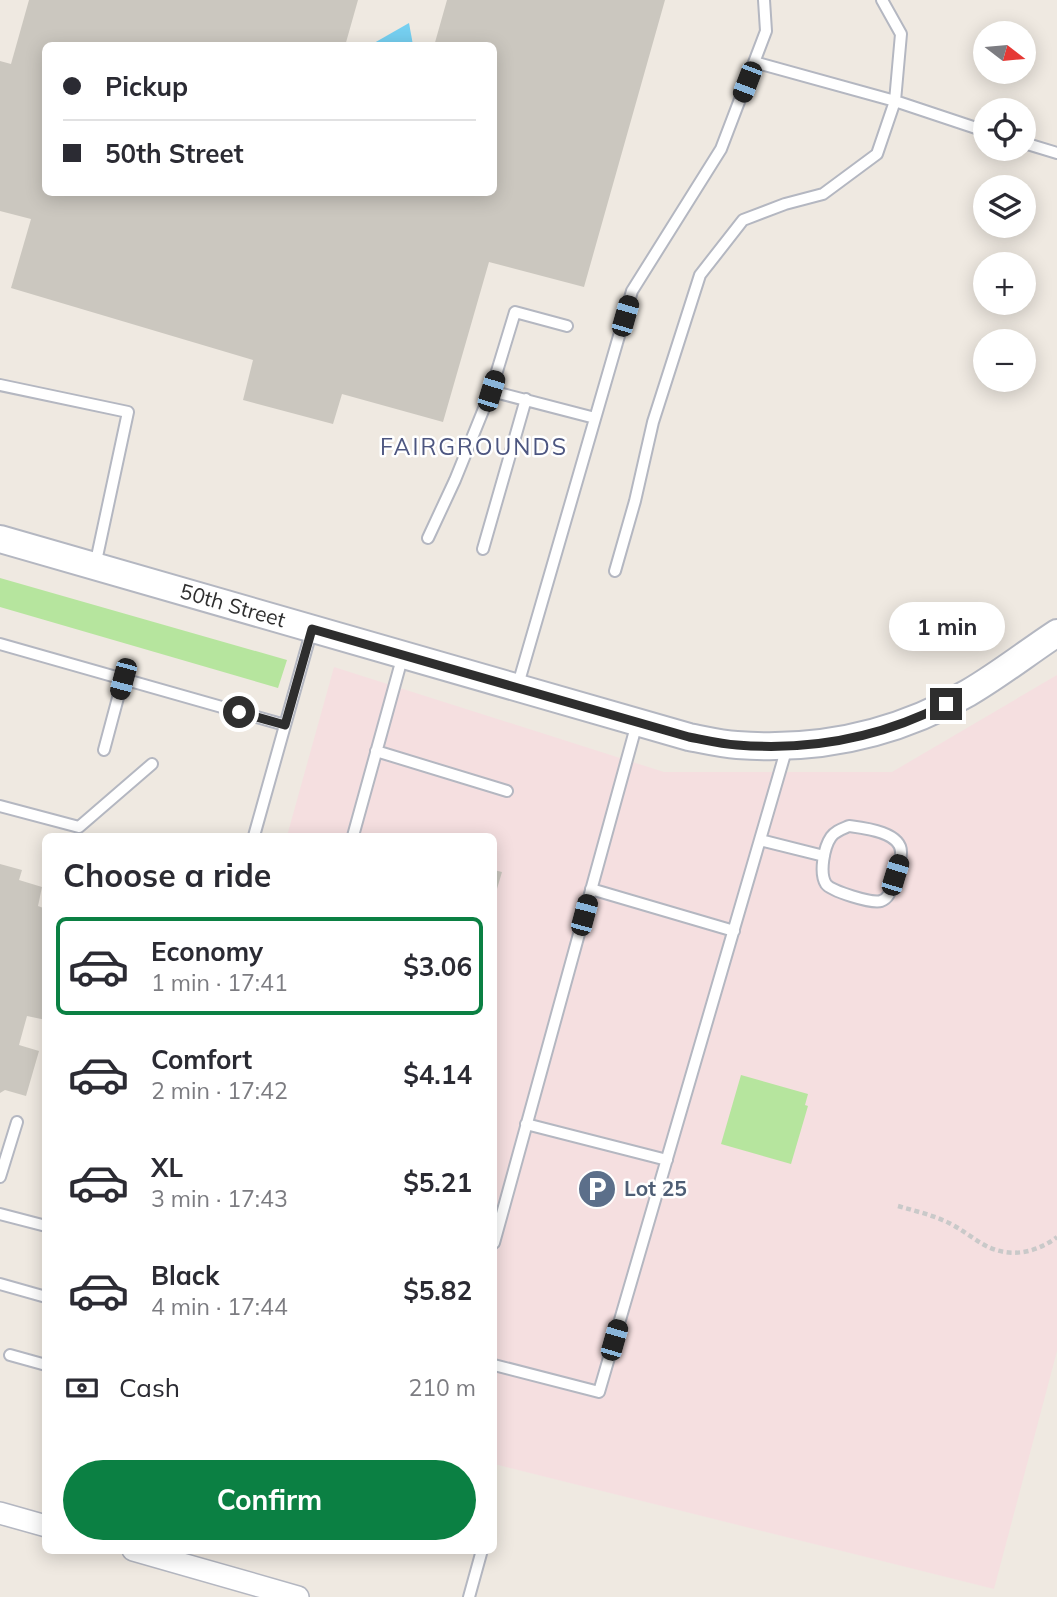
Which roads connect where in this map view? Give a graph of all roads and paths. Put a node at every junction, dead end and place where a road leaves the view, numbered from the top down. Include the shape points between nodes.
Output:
1 (764, 0) edge
2 (882, 0) edge
3 (754, 62) junction
4 (895, 101) junction
5 (973, 127) edge
6 (1036, 147) edge
7 (1057, 153) edge
8 (567, 326) dead end
9 (0, 385) edge
10 (491, 391) junction
11 (526, 399) junction
12 (595, 418) junction
13 (428, 538) dead end
14 (0, 539) edge
15 (483, 549) dead end
16 (95, 566) junction
17 (615, 571) dead end
18 (312, 629) junction
19 (1057, 633) edge
20 (0, 644) edge
21 (403, 655) junction
22 (123, 679) junction
23 (517, 688) junction
24 (637, 723) junction
25 (285, 725) junction
26 (787, 747) junction
27 (104, 750) dead end
28 (376, 751) junction
29 (152, 764) dead end
30 (507, 791) dead end
31 (0, 806) edge
32 (255, 833) edge
33 (354, 833) edge
34 (760, 840) junction
35 (824, 856) junction
36 (591, 889) junction
37 (734, 931) junction
38 (17, 1122) dead end
39 (526, 1124) junction
40 (667, 1160) junction
41 (0, 1177) edge
42 (898, 1206) dead end
43 (0, 1214) edge
44 (42, 1225) edge
45 (497, 1232) edge
46 (1057, 1237) edge
47 (0, 1284) edge
48 (42, 1296) edge
49 (9, 1355) dead end
50 (42, 1364) edge
51 (497, 1366) edge
52 (0, 1513) edge
53 (42, 1525) edge
54 (147, 1554) edge
55 (481, 1554) edge
56 (298, 1597) edge
57 (469, 1597) edge

1 - 3 lane via 766,31
2 - 4 lane via 901,34
3 - 4 lane
3 - 12 lane via 721,149 632,291
4 - 5 lane
4 - 17 lane via 877,154 823,194 743,220 700,275 653,422
6 - 7 lane
8 - 10 lane via 515,313
9 - 16 lane via 128,412
10 - 11 lane
10 - 13 lane
11 - 12 lane
11 - 15 lane
12 - 23 lane
14 - 16 street, 50th Street
16 - 18 street, 50th Street
18 - 21 street, 50th Street
18 - 25 lane
19 - 26 street, 50th Street via 969,692 922,716 839,741
20 - 22 lane
21 - 23 street, 50th Street
21 - 28 lane
22 - 25 lane
22 - 27 lane
23 - 24 street, 50th Street
24 - 26 street, 50th Street via 735,745
24 - 36 lane
25 - 32 lane
26 - 34 lane
28 - 30 lane
28 - 33 lane
29 - 31 lane via 79,827
34 - 35 lane
34 - 37 lane
35 - 35 lane via 822,875 831,889 873,902 889,895 901,855 895,839 849,826 830,838
36 - 37 lane
36 - 39 lane
37 - 40 lane
38 - 41 lane
39 - 40 lane
39 - 45 lane
40 - 51 lane via 599,1392
42 - 46 path via 946,1221 1004,1253 1040,1248
43 - 44 lane
47 - 48 lane
49 - 50 lane
52 - 53 street
54 - 56 street
55 - 57 lane

